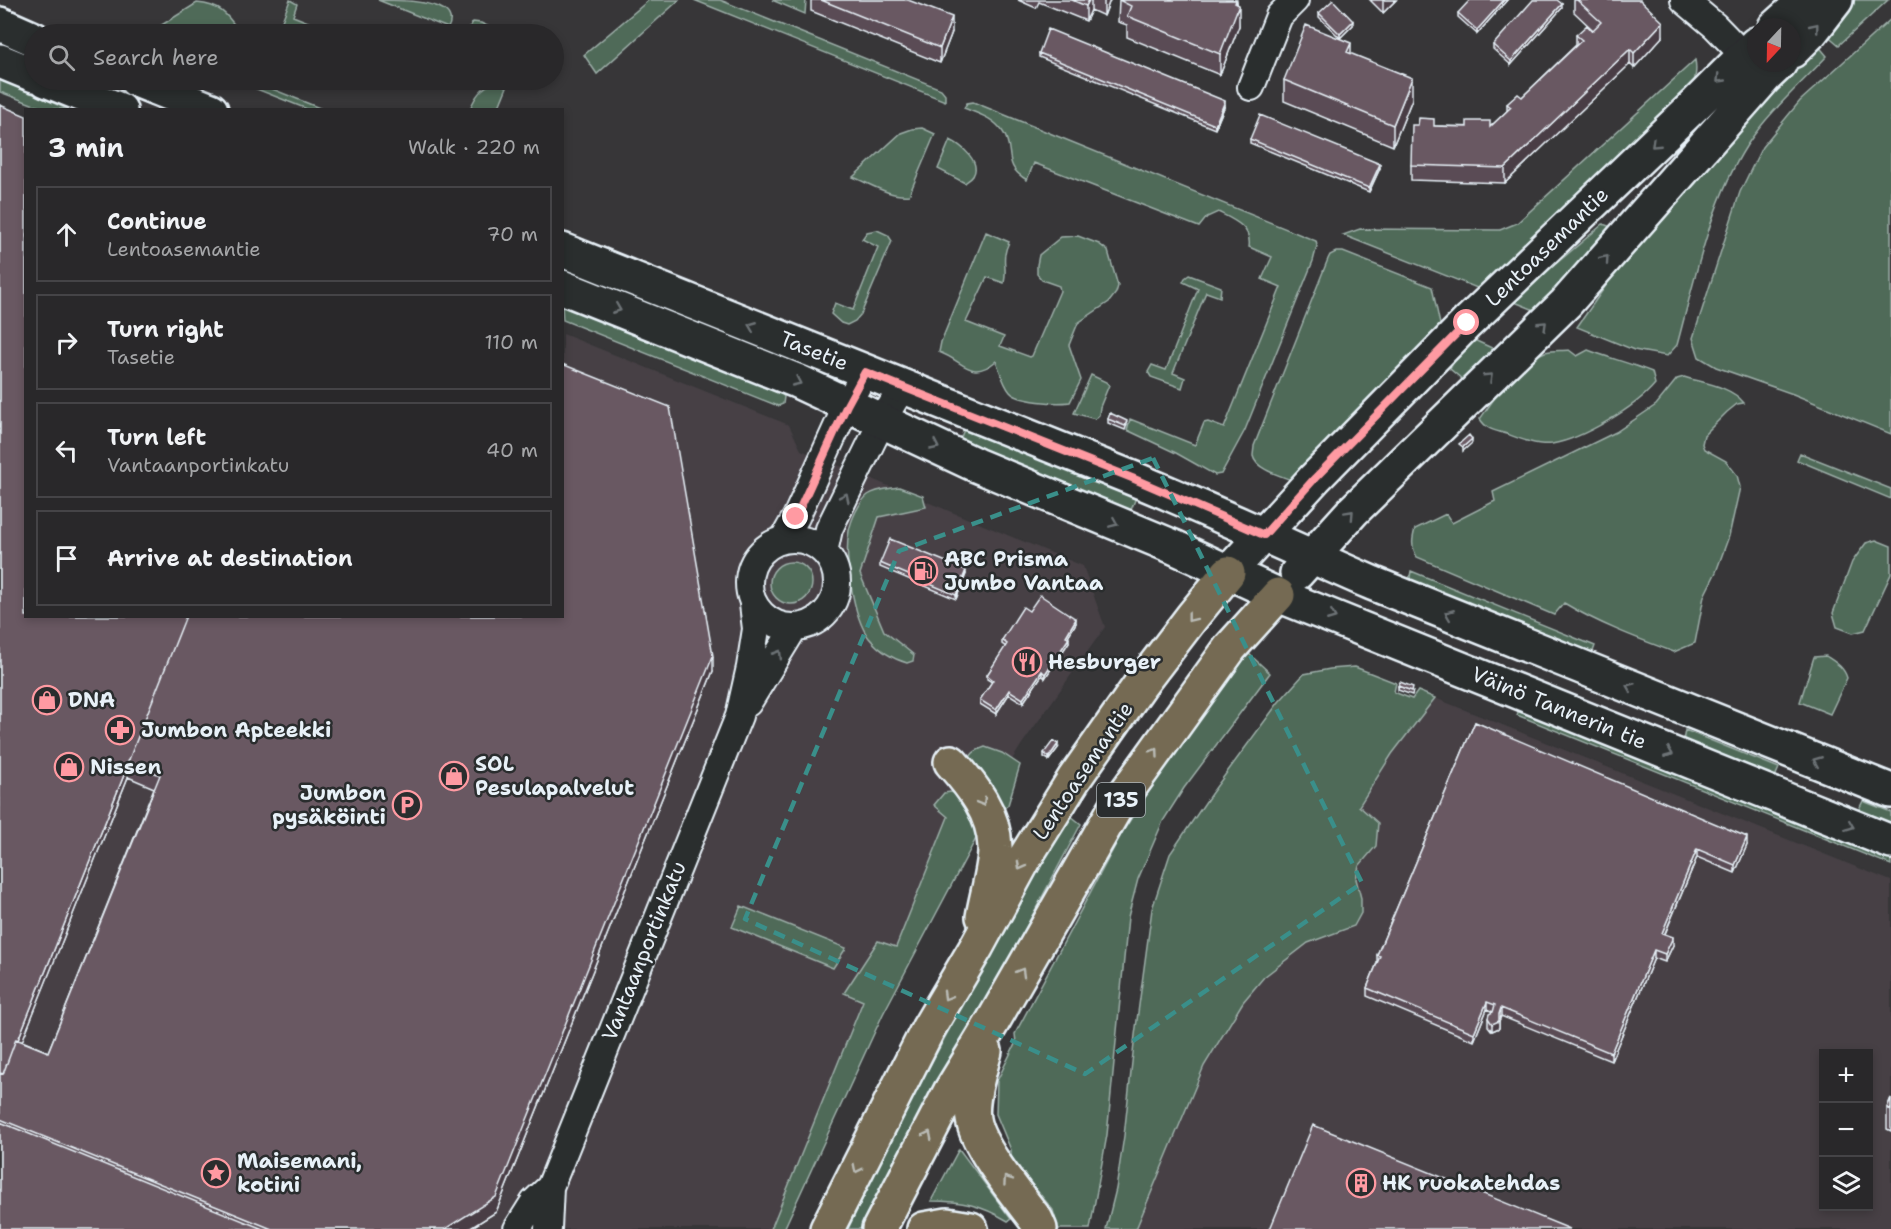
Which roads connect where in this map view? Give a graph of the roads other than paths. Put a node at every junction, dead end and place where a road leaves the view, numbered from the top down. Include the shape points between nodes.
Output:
1 (1295, 0) edge
2 (1684, 0) edge
3 (1805, 0) edge
4 (1836, 0) edge
5 (1784, 18) edge
6 (0, 24) edge
7 (24, 35) edge
8 (1801, 42) edge
9 (1747, 50) edge
10 (0, 61) edge
11 (1747, 70) edge
12 (24, 71) edge
13 (1751, 72) edge
14 (1251, 87) dead end
15 (71, 90) edge
16 (161, 90) edge
17 (115, 108) edge
18 (206, 108) edge
19 (564, 251) edge
20 (564, 288) edge
21 (865, 372) junction
22 (903, 386) junction
23 (847, 405) junction
24 (882, 421) junction
25 (1264, 535) junction
26 (783, 540) junction
27 (824, 552) junction
28 (1311, 557) junction
29 (1228, 573) junction
30 (1278, 595) junction
31 (753, 604) junction
32 (794, 628) junction
33 (739, 716) junction
34 (951, 762) dead end
35 (1891, 791) edge
36 (1891, 842) edge
37 (977, 946) junction
38 (992, 1023) junction
39 (550, 1187) junction
40 (518, 1229) edge
41 (548, 1229) edge
42 (827, 1229) edge
43 (879, 1229) edge
44 (924, 1229) edge
45 (971, 1229) edge
46 (1040, 1229) edge

1 - 14 street via 1279,16
2 - 9 street
3 - 5 main road
8 -> 4 main road
6 - 7 main road
10 - 12 main road
11 -> 25 main road, Lentoasemantie / 135 via 1697,104 1467,323
28 -> 13 main road, 135 via 1566,303
15 - 17 main road
16 - 18 main road
21 -> 19 main road, Tasetie
20 -> 23 main road, Tasetie via 797,381
21 - 22 main road, Tasetie
21 - 23 street, Vantaanportinkatu
22 - 24 street
22 - 25 main road, Tasetie
23 - 24 main road, Tasetie
23 - 26 street, Vantaanportinkatu via 814,482
27 -> 24 street via 829,529
24 -> 29 main road, Tasetie
25 - 28 main road
25 - 29 main road, Lentoasemantie / 135
26 - 27 street via 810,542
26 - 31 street, Vantaanportinkatu via 762,550 752,566 748,581
27 - 32 street via 836,572 834,599 820,618
28 - 30 main road, 135
35 -> 28 main road
29 - 30 main road, Väinö Tannerin tie
29 -> 37 main road, Lentoasemantie / 135 via 1140,685 1074,779
30 -> 36 main road, Väinö Tannerin tie
38 -> 30 main road, 135 via 1117,805 1230,648
31 - 32 street via 775,624
31 - 33 street, Vantaanportinkatu via 756,629
33 -> 32 street, Vantaanportinkatu
33 - 39 street, Vantaanportinkatu
34 -> 37 main road via 978,794 994,833 996,850
37 -> 42 main road, Lentoasemantie / 135 via 928,1029
43 -> 38 main road, 135 via 950,1092
46 -> 38 main road via 982,1145 973,1118 976,1084
39 - 40 street, Vantaanportinkatu via 534,1202
39 - 41 street, Vantaanportinkatu
44 - 45 main road via 947,1225

